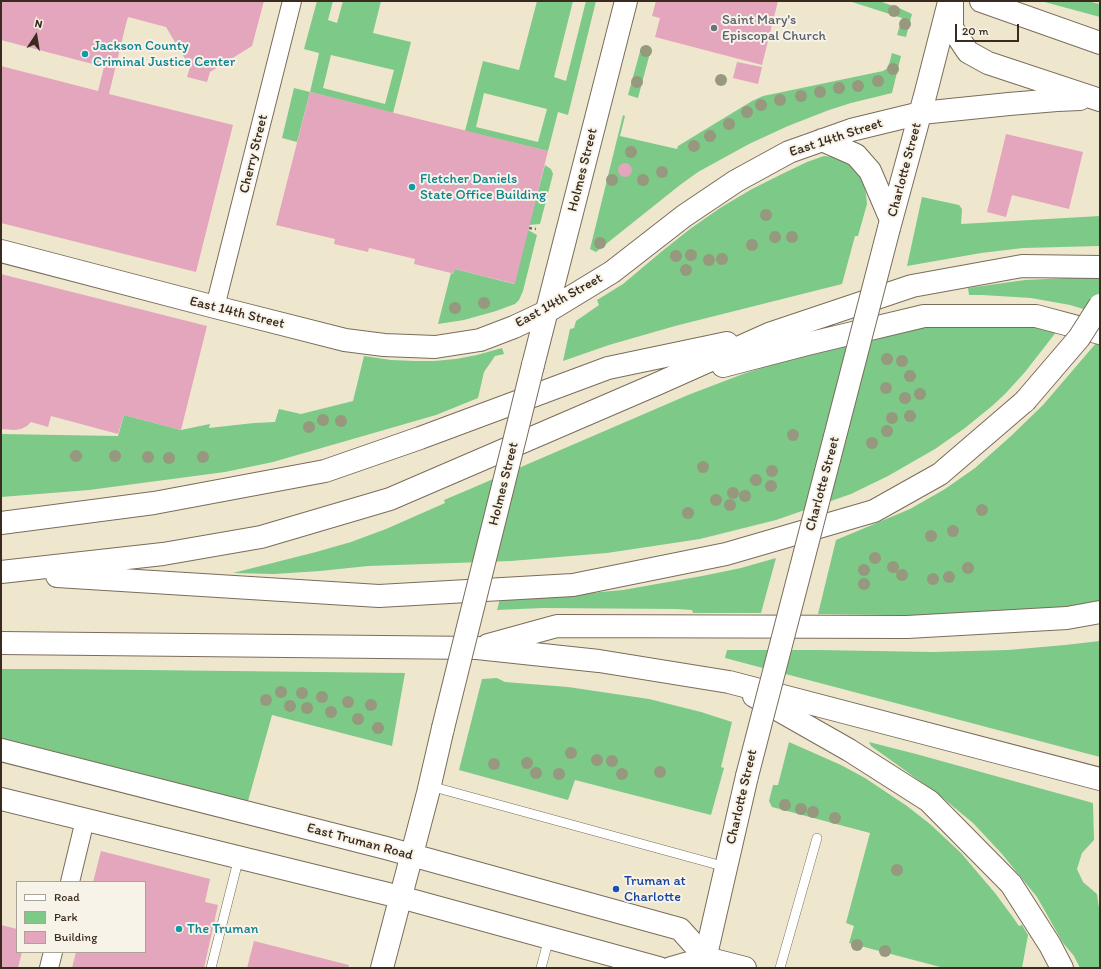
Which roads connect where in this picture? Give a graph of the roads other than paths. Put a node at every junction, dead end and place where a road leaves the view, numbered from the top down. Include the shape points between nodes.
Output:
1 (292, 1) edge
2 (626, 1) edge
3 (950, 1) edge
4 (981, 1) edge
5 (1100, 43) edge
6 (1098, 100) edge
7 (921, 113) junction
8 (822, 140) junction
9 (890, 224) junction
10 (1, 251) edge
11 (1100, 267) edge
12 (1100, 305) edge
13 (215, 307) junction
14 (548, 311) junction
15 (1100, 333) edge
16 (769, 334) junction
17 (657, 384) junction
18 (1, 523) edge
19 (1, 572) edge
20 (1100, 612) edge
21 (1, 643) edge
22 (477, 648) junction
23 (729, 682) junction
24 (1, 750) edge
25 (1100, 779) edge
26 (430, 786) junction
27 (1, 799) edge
28 (86, 820) junction
29 (817, 838) dead end
30 (411, 855) junction
31 (239, 857) junction
32 (726, 867) junction
33 (70, 881) edge
34 (400, 897) junction
35 (549, 938) junction
36 (53, 953) edge
37 (704, 963) edge
38 (49, 968) edge
39 (211, 968) edge
40 (382, 968) edge
41 (541, 968) edge
42 (659, 968) edge
43 (671, 968) edge
44 (745, 968) edge
45 (780, 968) edge
46 (1062, 968) edge

1 - 13 street, Cherry Street
2 - 14 main road, Holmes Street
3 - 6 main road via 952,28 968,52 988,63
3 - 7 main road, Charlotte Street
4 - 5 main road
6 - 7 main road, East 14th Street via 1050,100
7 - 8 main road, East 14th Street via 851,130
7 - 9 main road, Charlotte Street
8 - 9 main road via 856,155 870,171
8 - 14 main road, East 14th Street via 789,152 736,181 684,216 612,272
9 - 32 main road, Charlotte Street, bridge via 747,776
10 - 13 main road, East 14th Street
11 - 16 main road via 1022,266 912,286
12 - 19 main road, bridge via 1079,338 1025,401 940,474 874,511 726,554 573,586 379,596
13 - 14 main road, East 14th Street via 345,340 435,347 480,340
14 - 26 main road, Holmes Street, bridge
15 - 17 main road via 1036,316 924,316
16 - 17 main road
16 - 18 main road via 608,368 420,438 325,470 154,503
17 - 19 main road via 390,499 261,536 163,554
20 - 22 main road via 1067,618 907,628 557,626
21 - 22 main road
22 - 23 main road via 599,661
23 - 25 main road
23 - 46 main road via 849,750 929,801 1010,884
24 - 30 main road, East Truman Road
26 - 30 main road, Holmes Street
26 - 32 lane
27 - 28 main road
28 - 31 main road
28 - 33 street
29 - 45 lane
30 - 34 main road, Holmes Street
30 - 37 main road, East Truman Road via 680,929
31 - 34 main road
31 - 39 lane
32 - 37 main road, Charlotte Street
34 - 35 main road
34 - 40 main road, Holmes Street
35 - 41 lane
35 - 42 main road
36 - 38 street
37 - 43 main road
37 - 44 main road

